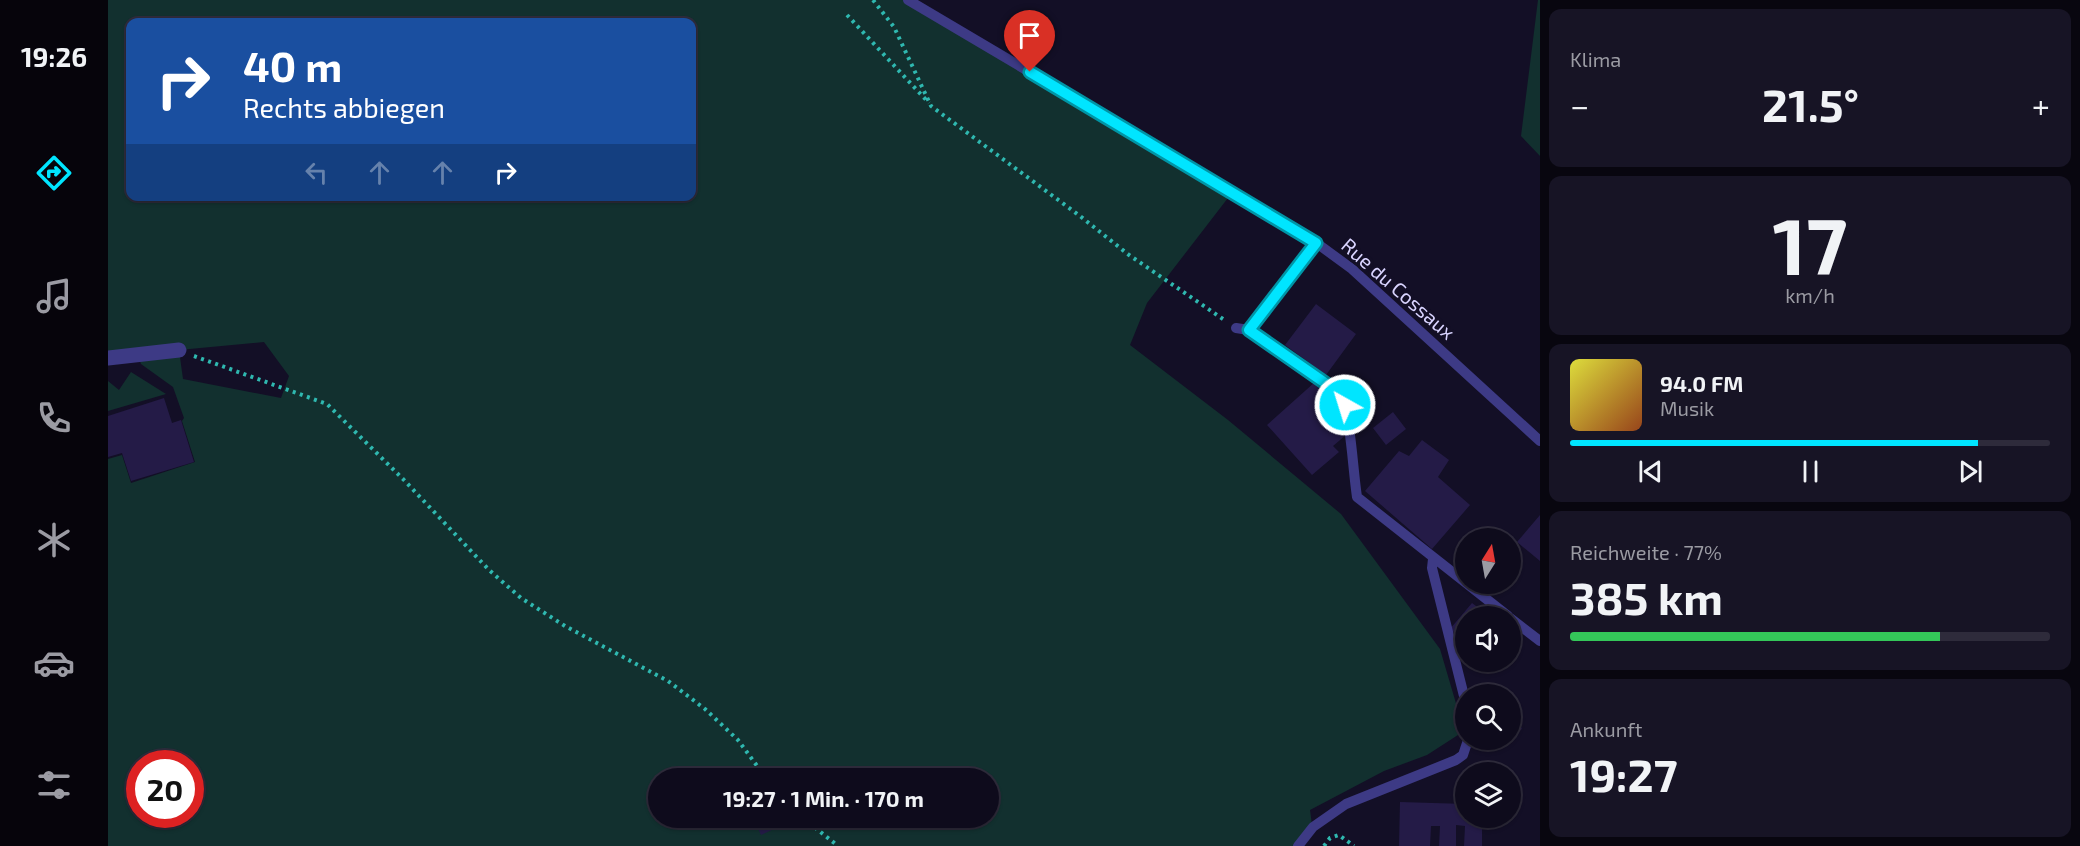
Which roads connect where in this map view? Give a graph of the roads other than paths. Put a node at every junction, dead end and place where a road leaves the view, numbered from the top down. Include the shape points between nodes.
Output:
1 (908, 0) edge
2 (1316, 243) junction
3 (1236, 328) road end
4 (1249, 330) junction
5 (179, 350) road end
6 (108, 358) edge
7 (1540, 441) edge
8 (1433, 559) junction
9 (1495, 606) edge
10 (1521, 626) edge
11 (1540, 641) edge
12 (1461, 684) edge
13 (1465, 750) edge
14 (1298, 846) edge

1 - 2 lane, Rue du Cossaux
2 - 4 lane
2 - 7 lane, Rue du Cossaux via 1352,269
3 - 4 lane
4 - 8 lane via 1341,394 1350,427 1357,497
5 - 6 street
8 - 9 lane
8 - 12 lane
10 - 11 lane
13 - 14 lane via 1456,760 1346,804 1313,827

